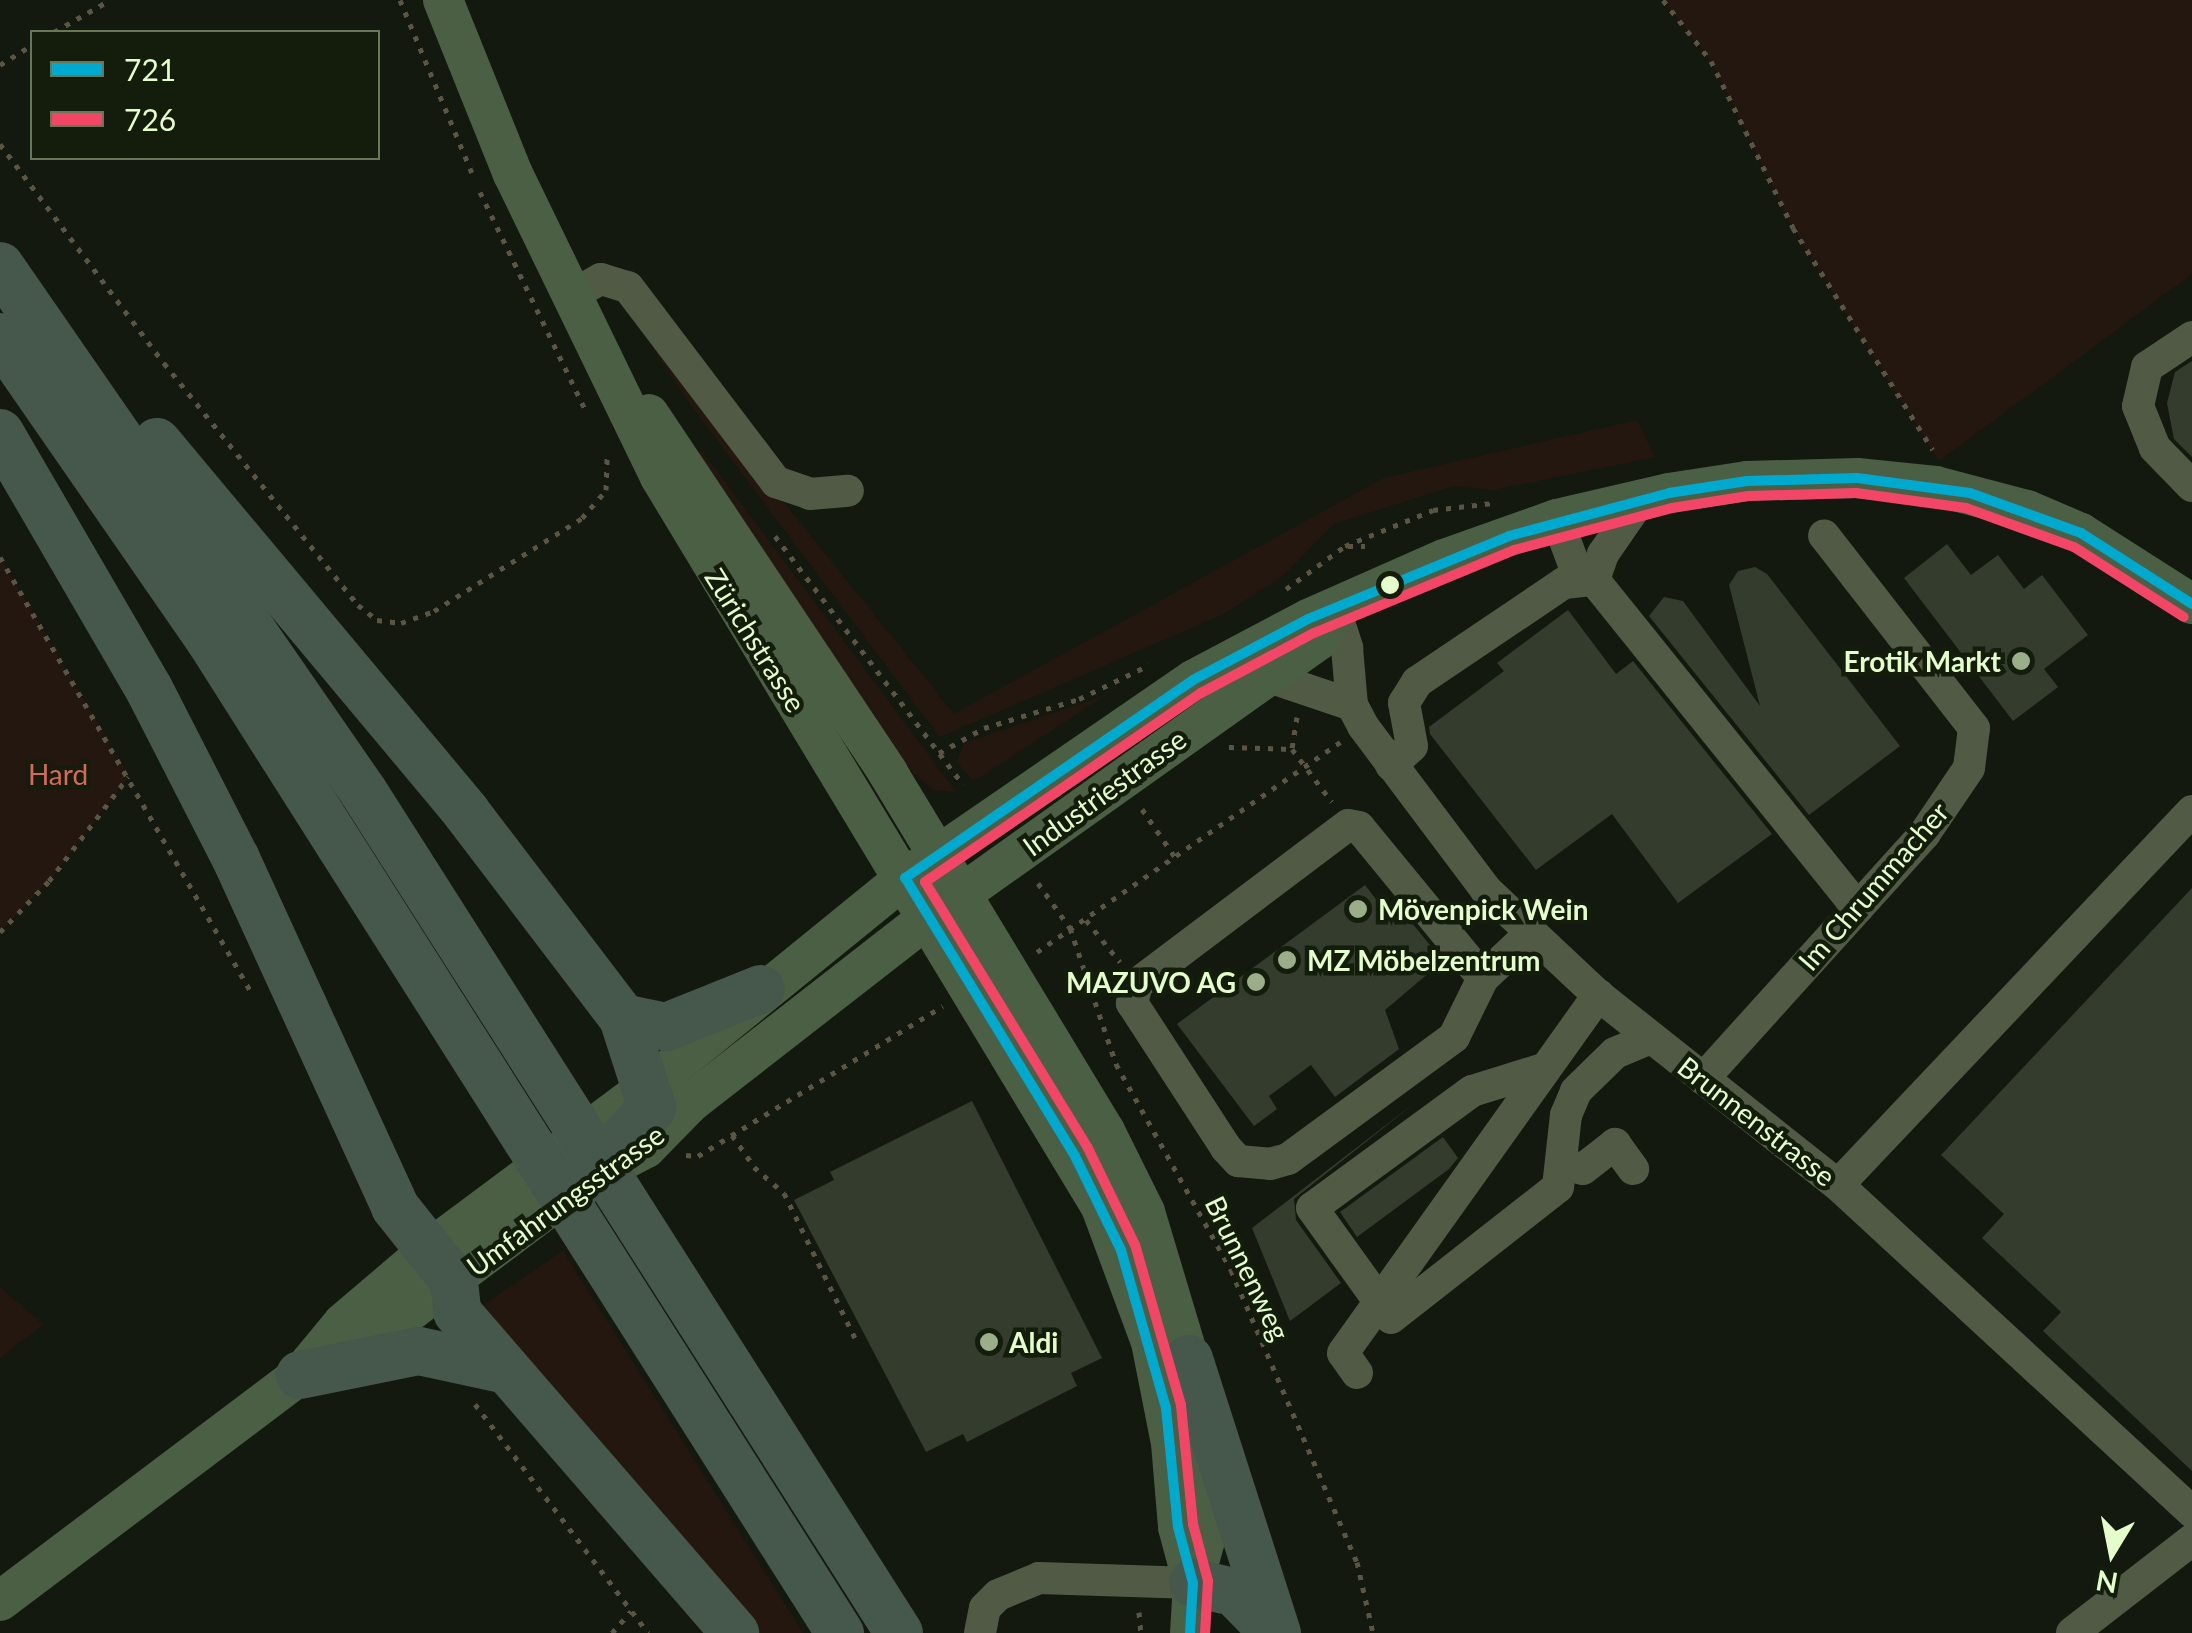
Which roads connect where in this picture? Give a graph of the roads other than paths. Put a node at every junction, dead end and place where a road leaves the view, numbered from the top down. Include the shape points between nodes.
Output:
1 (443, 0) edge
2 (0, 264) edge
3 (572, 296) junction
4 (2192, 337) edge
5 (0, 338) edge
6 (0, 432) edge
7 (2192, 486) edge
8 (848, 491) dead end
9 (1641, 498) junction
10 (1557, 519) junction
11 (1824, 535) dead end
12 (1587, 579) junction
13 (2192, 604) edge
14 (1335, 610) junction
15 (1266, 676) junction
16 (1357, 716) junction
17 (1391, 765) junction
18 (2192, 811) edge
19 (920, 868) junction
20 (944, 906) junction
21 (1858, 908) junction
22 (1529, 935) junction
23 (1483, 978) junction
24 (761, 989) junction
25 (1598, 995) junction
26 (622, 1018) junction
27 (1650, 1038) junction
28 (1540, 1070) junction
29 (1703, 1079) junction
30 (1472, 1091) junction
31 (1510, 1114) junction
32 (644, 1126) junction
33 (1563, 1156) junction
34 (1633, 1169) dead end
35 (585, 1180) joint
36 (1838, 1185) junction
37 (510, 1215) junction
38 (442, 1264) junction
39 (1379, 1302) junction
40 (1189, 1358) junction
41 (1357, 1373) dead end
42 (300, 1374) junction
43 (487, 1382) junction
44 (2192, 1512) edge
45 (2192, 1540) edge
46 (2192, 1566) edge
47 (1194, 1583) junction
48 (0, 1601) edge
49 (734, 1633) edge
50 (840, 1633) edge
51 (899, 1633) edge
52 (980, 1633) edge
53 (1190, 1633) edge
54 (1276, 1633) edge
55 (2072, 1633) edge
56 (2102, 1633) edge

1 - 3 main road, Zürichstrasse
2 - 26 highway via 288,592 589,966
2 - 51 highway via 364,791
3 - 8 street via 601,279 628,288 776,482 810,494
3 - 19 main road, Zürichstrasse via 720,585
4 - 7 street via 2147,367 2138,406 2156,448
5 - 50 highway via 211,642
6 - 38 highway via 121,640 227,842 395,1207
9 - 10 main road, Industriestrasse
9 - 12 street
9 - 13 main road, Industriestrasse via 1747,481 1857,478 1936,486 2081,532
10 - 12 street
10 - 14 main road, Industriestrasse via 1444,558
11 - 21 street, Im Chrummacher via 1974,728 1968,768 1925,833
12 - 17 street via 1417,682 1404,703 1412,746
12 - 21 street
14 - 15 main road, Industriestrasse via 1319,640
14 - 16 street
14 - 19 main road, Industriestrasse via 1192,680
15 - 16 street
15 - 20 main road, Industriestrasse
16 - 17 street, Brunnenstrasse
17 - 22 street, Brunnenstrasse via 1486,890
18 - 36 street
19 - 20 main road, Zürichstrasse
19 - 24 main road, Umfahrungsstrasse
20 - 32 main road, Umfahrungsstrasse via 690,1104
20 - 40 main road via 1133,1186 1160,1250
20 - 47 main road via 1121,1250 1160,1381 1178,1527
21 - 29 street, Im Chrummacher
22 - 23 street
22 - 25 street, Brunnenstrasse
23 - 23 street via 1360,827 1348,825 1137,984 1136,1014 1226,1148 1254,1166 1288,1159 1454,1037
24 - 26 highway via 666,1027
24 - 32 main road, Umfahrungsstrasse
25 - 27 street, Brunnenstrasse
25 - 28 street
26 - 32 highway
27 - 29 street, Brunnenstrasse
27 - 33 street via 1616,1053 1576,1092
28 - 30 street
28 - 31 street
29 - 36 street, Brunnenstrasse
30 - 31 street
30 - 39 street via 1312,1208
31 - 33 street
31 - 39 street
32 - 35 highway
32 - 37 main road, Umfahrungsstrasse
33 - 34 street via 1583,1169 1614,1144
33 - 39 street via 1558,1186 1391,1318
35 - 37 main road, Umfahrungsstrasse
36 - 44 street, Brunnenstrasse
37 - 38 main road, Umfahrungsstrasse
38 - 42 main road, Umfahrungsstrasse via 343,1323
38 - 43 highway
39 - 41 street via 1343,1353
40 - 47 main road via 1208,1530
40 - 54 highway
42 - 43 highway via 407,1352
42 - 48 main road, Umfahrungsstrasse
43 - 49 highway
45 - 55 street
46 - 56 street
47 - 52 street via 1039,1578 998,1595 985,1608
47 - 53 main road
47 - 54 highway via 1234,1592

